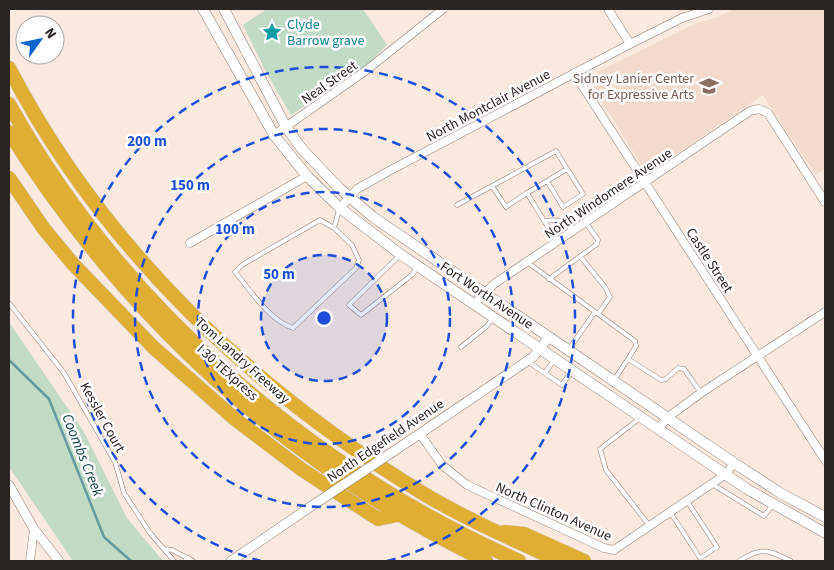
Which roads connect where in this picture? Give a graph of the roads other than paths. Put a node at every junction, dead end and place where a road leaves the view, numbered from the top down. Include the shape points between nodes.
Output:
1 (203, 9) edge
2 (224, 9) edge
3 (443, 9) edge
4 (608, 9) edge
5 (709, 9) edge
6 (630, 44) junction
7 (9, 68) edge
8 (574, 73) junction
9 (9, 104) edge
10 (286, 127) junction
11 (9, 132) edge
12 (274, 135) junction
13 (567, 169) junction
14 (307, 176) junction
15 (9, 178) edge
16 (547, 181) junction
17 (645, 182) junction
18 (492, 186) junction
19 (527, 193) junction
20 (349, 196) junction
21 (825, 202) edge
22 (457, 205) dead end
23 (340, 208) junction
24 (546, 221) junction
25 (586, 223) junction
26 (334, 228) junction
27 (574, 231) junction
28 (409, 241) junction
29 (557, 242) junction
30 (190, 243) dead end
31 (400, 254) junction
32 (580, 256) junction
33 (527, 262) junction
34 (418, 265) junction
35 (549, 279) junction
36 (484, 292) junction
37 (9, 303) edge
38 (474, 303) junction
39 (825, 312) edge
40 (596, 313) junction
41 (494, 316) junction
42 (549, 337) junction
43 (461, 346) dead end
44 (542, 348) junction
45 (568, 350) junction
46 (758, 357) junction
47 (555, 358) junction
48 (628, 359) junction
49 (527, 361) junction
50 (572, 370) junction
51 (545, 373) junction
52 (613, 380) junction
53 (702, 392) junction
54 (642, 417) junction
55 (668, 417) junction
56 (659, 428) junction
57 (420, 434) junction
58 (825, 460) edge
59 (734, 463) junction
60 (726, 474) junction
61 (712, 484) junction
62 (9, 485) edge
63 (746, 489) junction
64 (739, 500) junction
65 (687, 501) junction
66 (773, 505) junction
67 (670, 512) junction
68 (397, 515) junction
69 (825, 517) edge
70 (650, 526) junction
71 (34, 529) junction
72 (491, 530) junction
73 (825, 533) edge
74 (165, 549) junction
75 (30, 561) edge
76 (59, 561) edge
77 (174, 561) edge
78 (189, 561) edge
79 (231, 561) edge
80 (486, 561) edge
81 (519, 561) edge
82 (560, 561) edge
83 (584, 561) edge
84 (739, 561) edge
85 (791, 561) edge

1 - 12 main road, Fort Worth Avenue
2 - 10 main road, Fort Worth Avenue
3 - 10 street, Neal Street via 368,69
4 - 6 street
5 - 6 street, North Montclair Avenue via 682,18
6 - 8 street, North Montclair Avenue
7 - 72 highway, Tom Landry Freeway via 34,113 86,190 143,261 205,328 274,389 348,445 425,494
8 - 17 street, Castle Street
8 - 20 street, North Montclair Avenue via 389,171
9 - 81 highway, I 30 TEXpress via 38,153 134,280 251,394 338,461 442,523
10 - 12 street, Neal Street
10 - 20 main road, Fort Worth Avenue via 313,162
11 - 68 highway via 89,247 183,352 253,414
12 - 14 main road, Fort Worth Avenue
13 - 16 lane
13 - 16 lane via 583,194 563,207
13 - 18 lane via 556,151
14 - 23 main road, Fort Worth Avenue
14 - 30 street
15 - 68 highway via 73,264 152,347 184,375 301,470 378,518
16 - 19 lane
17 - 21 street, North Windomere Avenue via 759,109 768,114
17 - 25 street, North Windomere Avenue
17 - 46 street, Castle Street
18 - 19 lane via 506,207
18 - 22 lane
19 - 24 lane
20 - 23 street, North Montclair Avenue
20 - 28 main road, Fort Worth Avenue
23 - 26 lane
23 - 31 main road, Fort Worth Avenue
24 - 27 lane via 558,219
24 - 29 lane
25 - 27 street, North Windomere Avenue
25 - 32 lane via 598,240
26 - 26 lane via 320,220 235,272 268,310 294,328 356,268 358,260 352,244
27 - 29 street, North Windomere Avenue
28 - 31 main road
28 - 36 main road, Fort Worth Avenue
29 - 33 street, North Windomere Avenue
31 - 34 main road, Fort Worth Avenue
31 - 34 lane via 349,305 361,315 413,274
32 - 35 lane
32 - 40 lane via 610,297
33 - 35 lane
33 - 36 street, North Windomere Avenue
34 - 38 main road, Fort Worth Avenue
35 - 40 lane
36 - 38 street, North Windomere Avenue
36 - 42 main road, Fort Worth Avenue
37 - 74 lane, Kessler Court via 64,373 115,462 124,493 150,533
38 - 41 main road, Fort Worth Avenue
39 - 46 street
40 - 45 lane
40 - 48 lane via 635,341 636,346
41 - 43 lane via 488,326
41 - 44 main road, Fort Worth Avenue
42 - 44 street, North Edgefield Avenue
42 - 45 main road, Fort Worth Avenue
44 - 47 main road, Fort Worth Avenue
44 - 49 street, North Edgefield Avenue
45 - 52 main road, Fort Worth Avenue
46 - 53 street
46 - 58 street, Castle Street
47 - 50 main road, Fort Worth Avenue
47 - 51 lane
48 - 52 lane
48 - 53 lane via 661,380 666,380 678,368 684,368
49 - 51 lane
49 - 57 street, North Edgefield Avenue
50 - 51 lane via 562,385
50 - 54 main road, Fort Worth Avenue
52 - 55 main road, Fort Worth Avenue
53 - 55 street
54 - 56 main road, Fort Worth Avenue
54 - 70 lane via 600,449 606,470
55 - 56 street
55 - 59 main road, Fort Worth Avenue
56 - 60 main road, Fort Worth Avenue
57 - 70 street, North Clinton Avenue via 442,465 467,486 604,548 614,550
57 - 79 street, North Edgefield Avenue, bridge
59 - 60 street, North Clinton Avenue
59 - 69 main road, Fort Worth Avenue
60 - 61 street, North Clinton Avenue
60 - 63 main road, Fort Worth Avenue
61 - 64 lane
61 - 65 street, North Clinton Avenue
62 - 71 street
63 - 64 lane
63 - 66 main road, Fort Worth Avenue
64 - 66 lane via 764,516
65 - 67 street, North Clinton Avenue
65 - 67 lane via 717,547 700,558
66 - 73 main road, Fort Worth Avenue
67 - 70 street, North Clinton Avenue
68 - 80 highway
71 - 75 street
71 - 76 street
72 - 82 highway, Tom Landry Freeway
72 - 83 highway via 524,534
74 - 77 lane, Kessler Court
74 - 78 lane, Kessler Court
84 - 85 lane via 764,550

